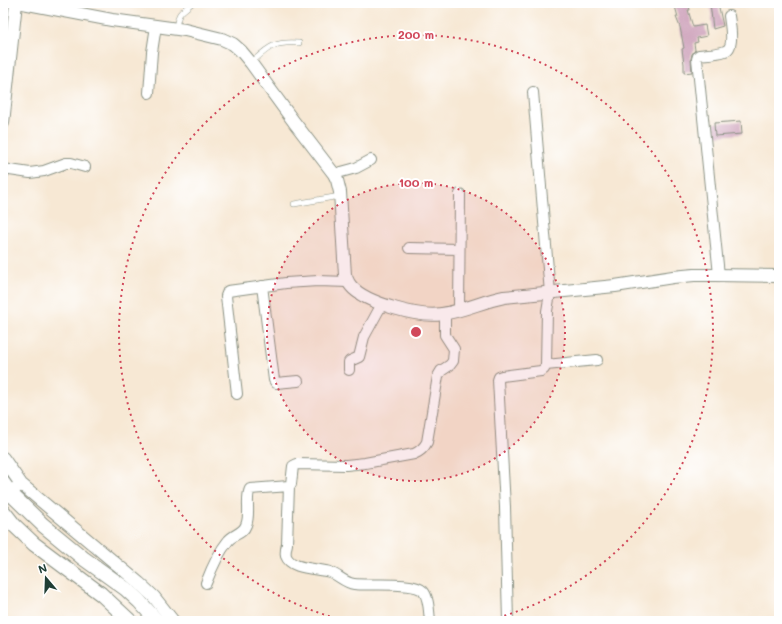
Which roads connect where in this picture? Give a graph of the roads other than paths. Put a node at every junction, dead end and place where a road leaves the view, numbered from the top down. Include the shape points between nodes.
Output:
1 (16, 3) edge
2 (23, 3) edge
3 (192, 3) edge
4 (729, 16) dead end
5 (156, 26) junction
6 (176, 29) junction
7 (299, 43) dead end
8 (251, 63) junction
9 (533, 92) dead end
10 (149, 93) dead end
11 (3, 123) edge
12 (370, 160) dead end
13 (85, 167) dead end
14 (3, 169) edge
15 (334, 174) junction
16 (460, 194) dead end
17 (341, 196) junction
18 (294, 204) dead end
19 (409, 248) dead end
20 (459, 249) junction
21 (719, 275) junction
22 (779, 276) edge
23 (348, 282) junction
24 (262, 286) junction
25 (550, 293) junction
26 (382, 304) junction
27 (460, 310) junction
28 (445, 314) junction
29 (597, 360) dead end
30 (546, 365) junction
31 (349, 370) dead end
32 (298, 381) dead end
33 (237, 394) dead end
34 (3, 458) edge
35 (22, 484) junction
36 (289, 486) junction
37 (5, 492) edge
38 (3, 512) edge
39 (206, 582) dead end
40 (130, 621) edge
41 (157, 621) edge
42 (173, 621) edge
43 (430, 621) edge
44 (508, 621) edge

1 - 11 street
2 - 5 street
3 - 6 lane via 179,14
4 - 21 street via 730,48 726,51 700,55 697,60
5 - 6 street
5 - 10 street
6 - 8 street via 222,39 233,44
7 - 8 lane via 276,44
8 - 15 street
9 - 25 street
12 - 15 street via 356,168
13 - 14 street via 66,163 30,174
15 - 17 street
16 - 20 street
17 - 18 lane
17 - 23 street via 345,275
19 - 20 street
20 - 27 street
21 - 22 street
21 - 25 street via 673,277
23 - 24 street via 318,281
23 - 26 street via 368,298
24 - 32 street via 274,380 276,383
24 - 33 street via 230,290 226,296
25 - 27 street via 494,299
25 - 30 street
26 - 28 street via 429,315
26 - 31 street via 364,337 359,357 350,360
27 - 28 street
28 - 36 street via 445,335 454,349 453,361 441,370 438,376 424,448 414,454 365,463 297,464 293,466
29 - 30 street
30 - 44 street via 541,370 502,376 498,380
34 - 35 street
35 - 37 street
35 - 42 street via 139,583
36 - 39 street via 250,489 248,521 245,528 226,542
36 - 43 street via 285,552 289,561 295,565 336,574 354,584 406,585 419,588 426,595
37 - 41 main road via 83,558 126,589
38 - 40 main road via 34,544 102,594

